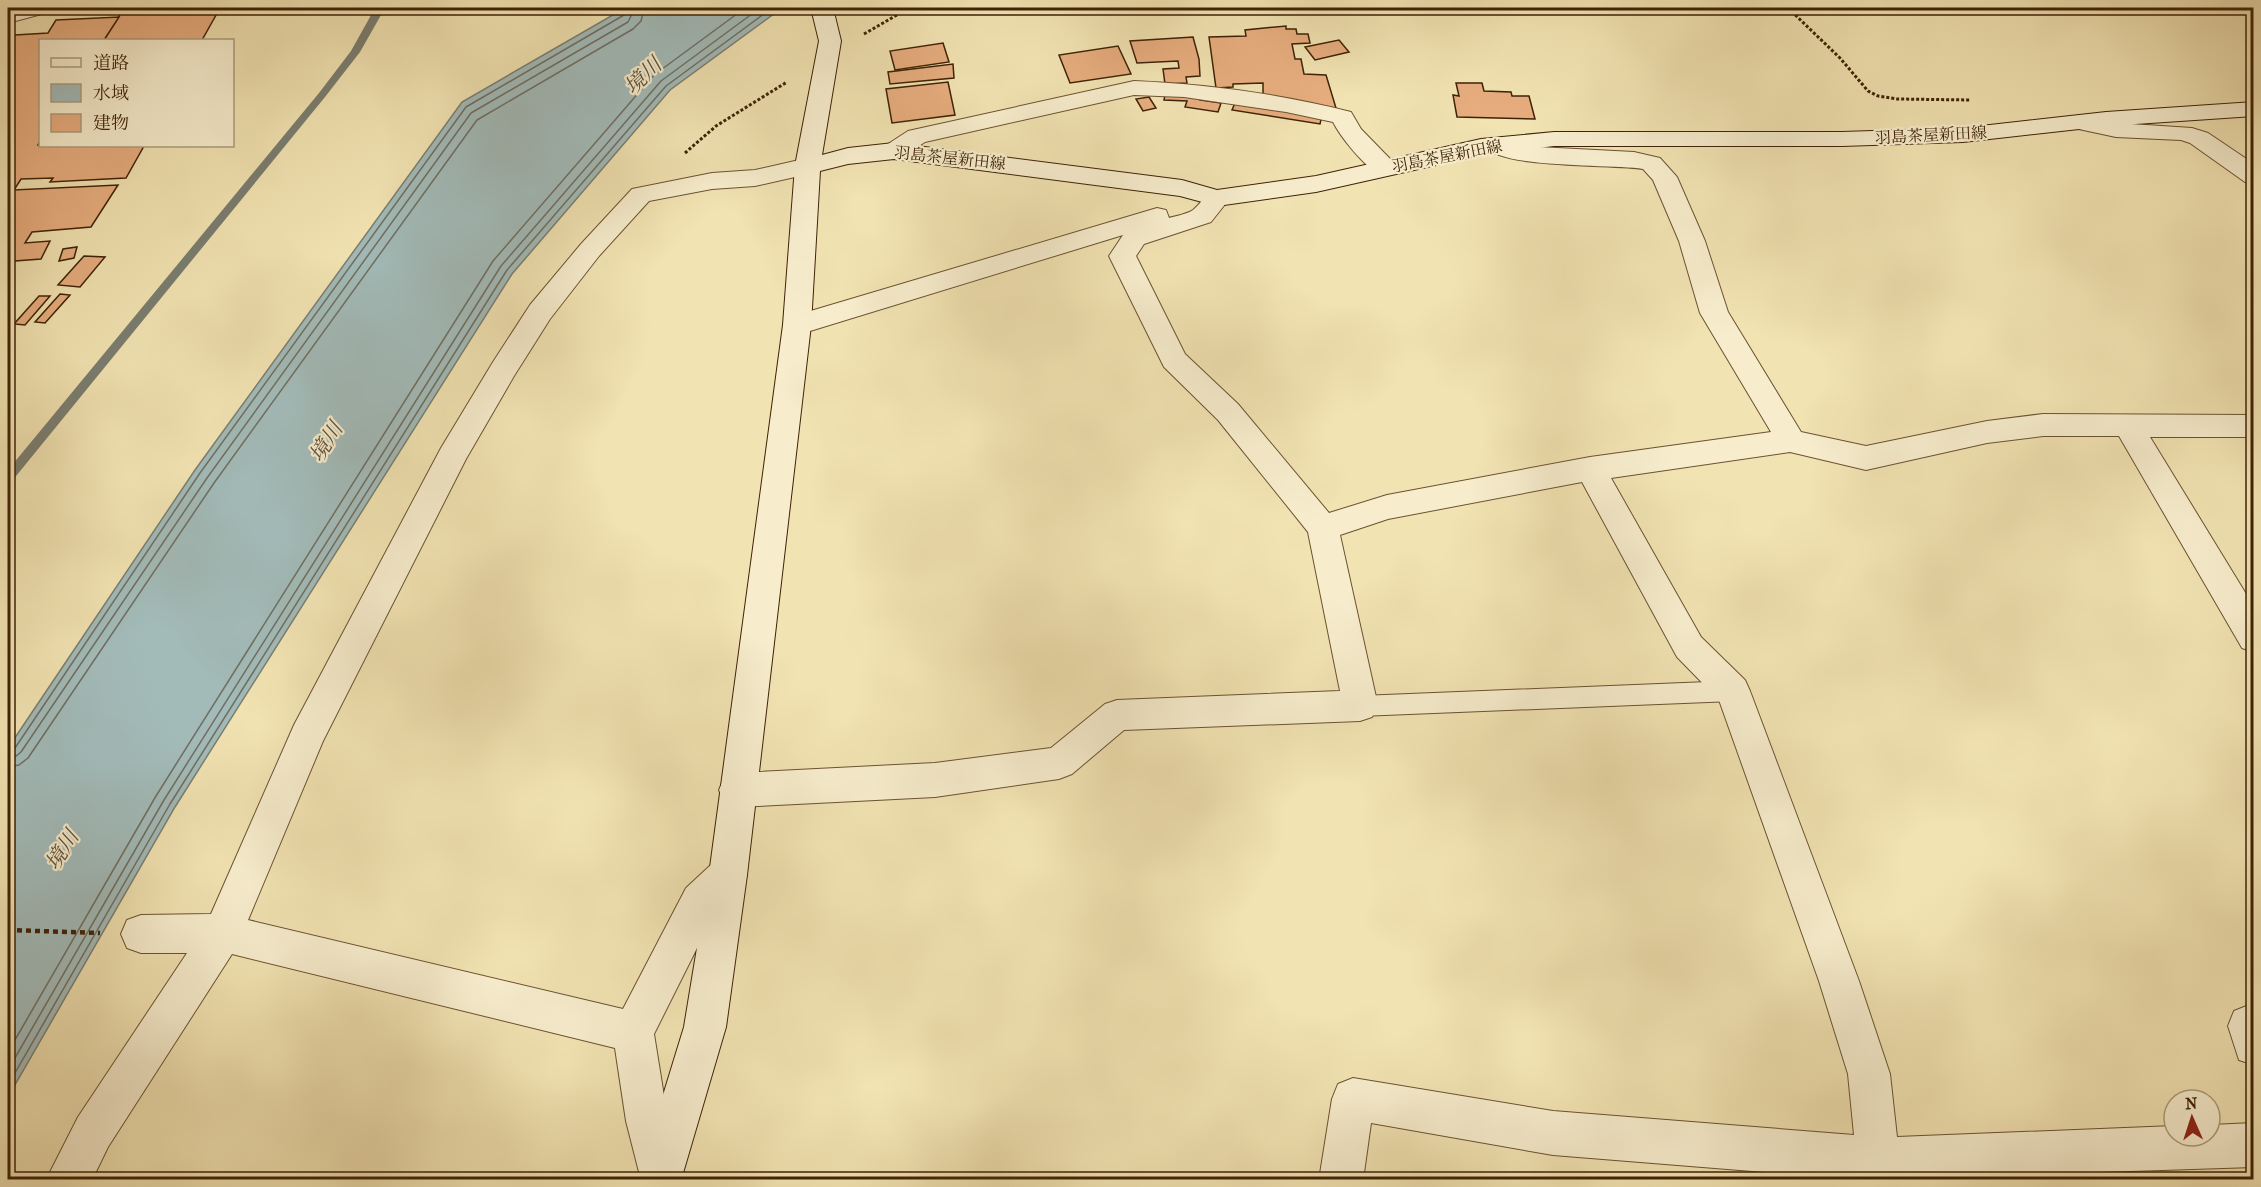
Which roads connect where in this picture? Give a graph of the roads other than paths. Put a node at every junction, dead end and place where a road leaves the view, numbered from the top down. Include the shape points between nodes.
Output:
1 (48, 8) edge
2 (822, 8) edge
3 (8, 19) edge
4 (2253, 109) edge
5 (2083, 123) junction
6 (1497, 146) junction
7 (894, 151) junction
8 (808, 166) junction
9 (1385, 167) junction
10 (2253, 176) edge
11 (1217, 198) junction
12 (797, 325) junction
13 (2128, 426) junction
14 (2253, 426) edge
15 (1790, 441) junction
16 (1590, 469) junction
17 (1323, 528) junction
18 (2253, 638) edge
19 (1733, 691) junction
20 (1360, 706) junction
21 (737, 790) junction
22 (728, 875) junction
23 (223, 933) junction
24 (141, 934) road end
25 (2253, 1026) edge
26 (633, 1032) junction
27 (2253, 1045) edge
28 (2251, 1151) edge
29 (1889, 1165) edge
30 (660, 1177) edge
31 (68, 1179) edge
32 (1341, 1179) edge

1 - 3 lane
2 - 8 street via 828,50
4 - 5 street, 羽島茶屋新田線
5 - 6 street, 羽島茶屋新田線 via 1941,136 1554,139
5 - 10 street via 2116,130 2183,133 2199,138
6 - 9 street, 羽島茶屋新田線
6 - 15 street via 1518,153 1651,163 1664,177 1692,241 1714,313
7 - 8 street, 羽島茶屋新田線
7 - 9 street via 916,136 1134,88 1184,90 1342,117 1351,133
7 - 11 street, 羽島茶屋新田線 via 1182,188
8 - 12 street
8 - 23 street, 羽島茶屋新田線 via 641,195 540,312 452,456 307,736
9 - 11 street, 羽島茶屋新田線 via 1316,184
11 - 12 street
11 - 17 street via 1202,216 1135,238 1122,256 1174,360 1228,412
12 - 21 street
13 - 14 street
13 - 15 street via 2032,426 1866,458
13 - 18 street
15 - 16 street
16 - 17 street via 1387,507
16 - 19 street via 1689,647
17 - 20 street
19 - 20 lane
19 - 29 street via 1839,981 1869,1074
20 - 21 street via 1117,716 1059,763 935,780
21 - 22 street
22 - 26 street via 700,901
22 - 30 street via 705,1028
23 - 24 street
23 - 26 street
23 - 31 street via 93,1132
25 - 27 street via 2249,1026
26 - 30 street
28 - 29 street
29 - 32 street via 1553,1133 1353,1100

